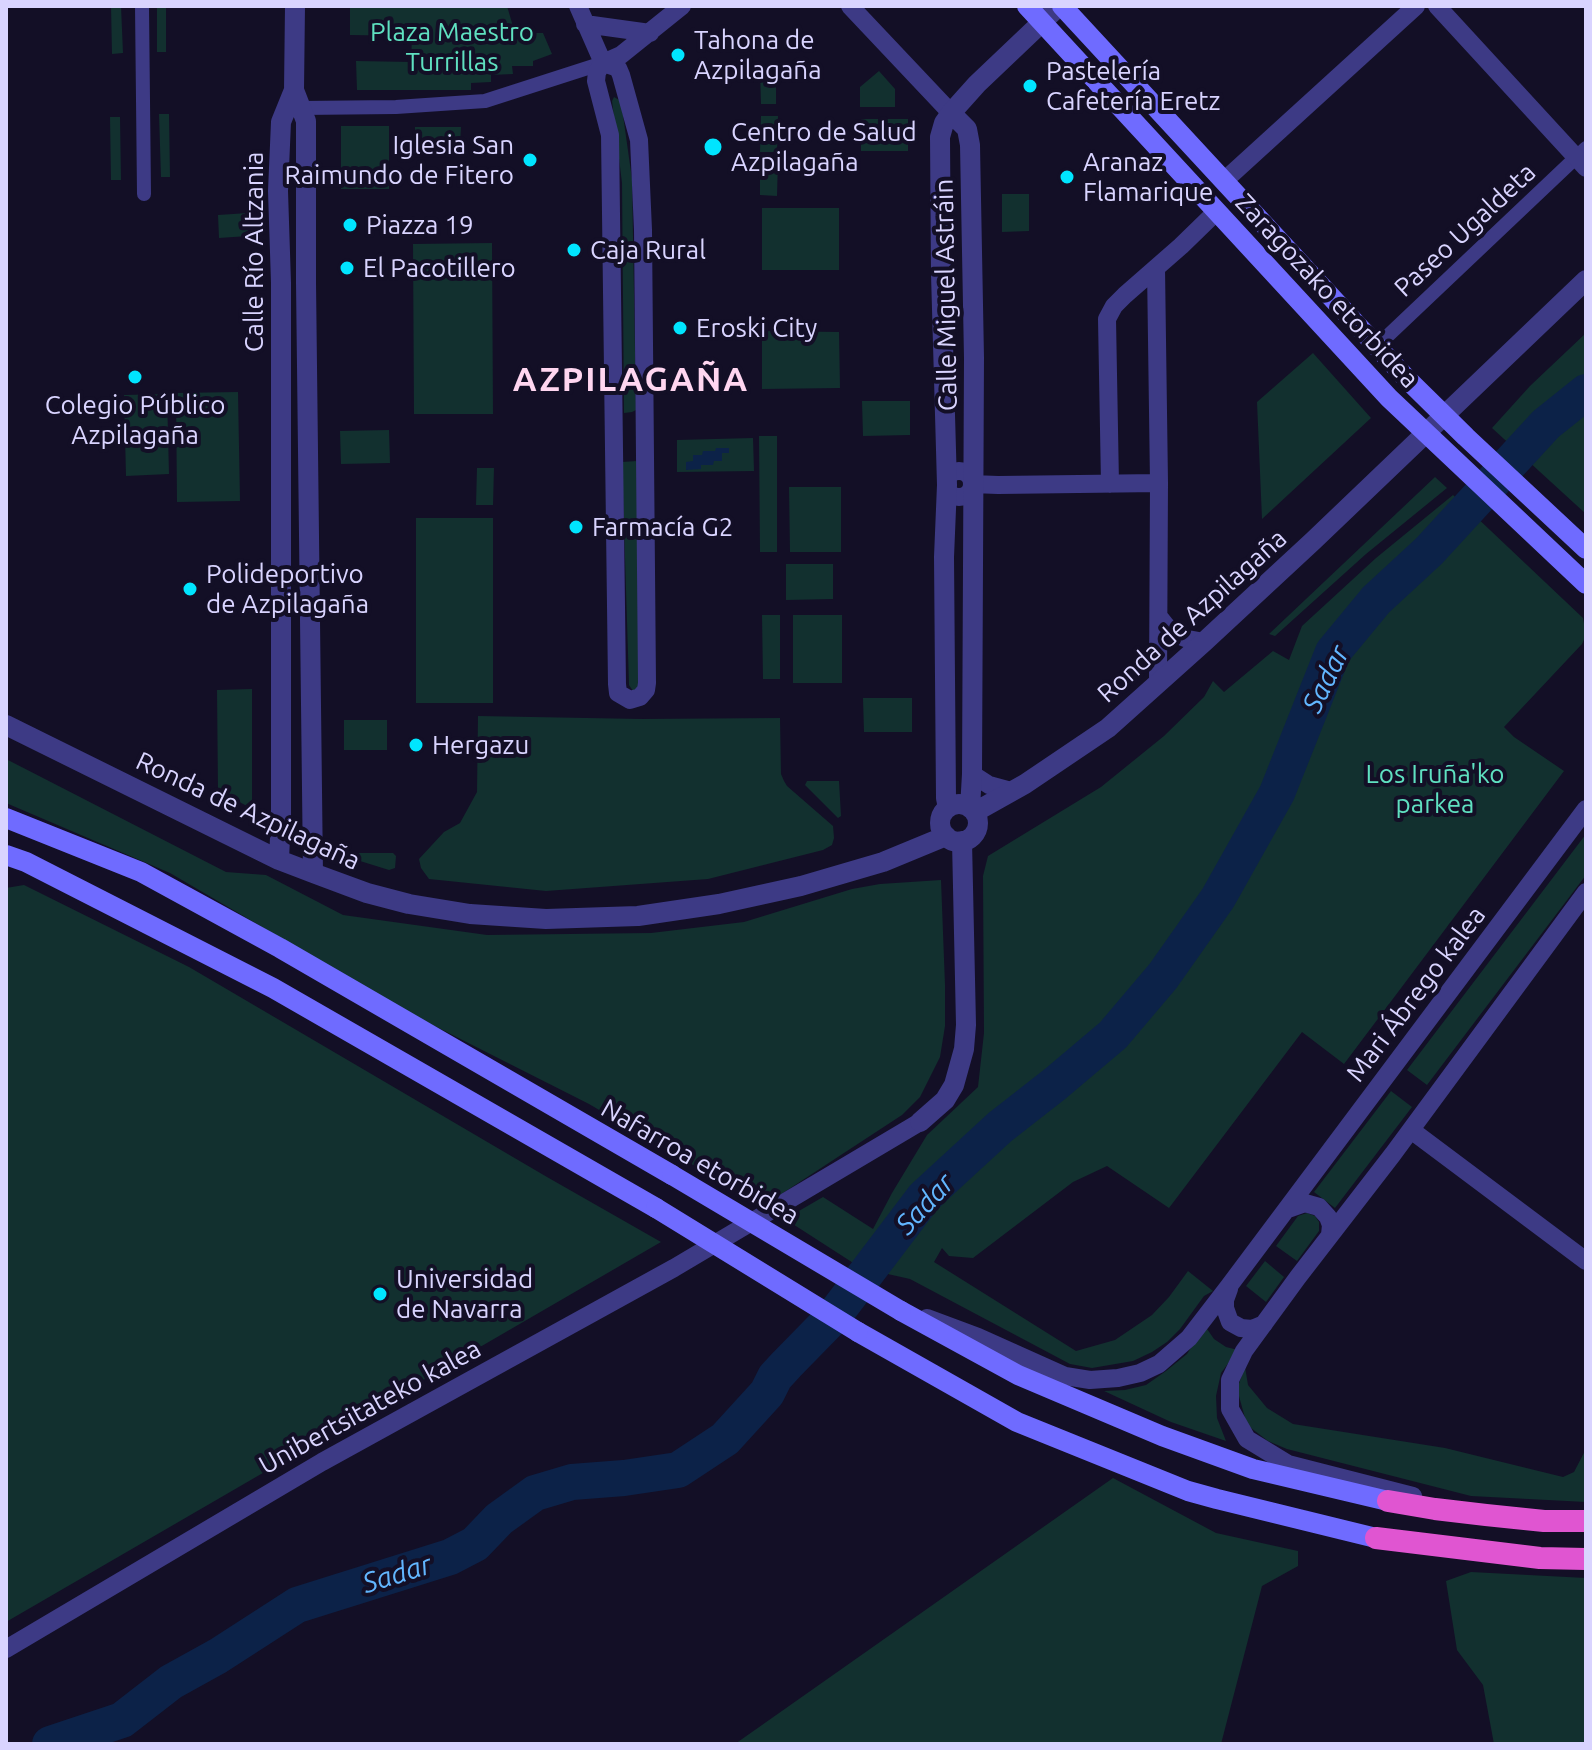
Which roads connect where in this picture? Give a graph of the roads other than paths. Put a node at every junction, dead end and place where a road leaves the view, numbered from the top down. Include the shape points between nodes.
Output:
1 (142, 6) edge
2 (295, 6) edge
3 (578, 6) edge
4 (682, 6) edge
5 (850, 6) edge
6 (1027, 6) edge
7 (1060, 6) edge
8 (1416, 6) edge
9 (1437, 6) edge
10 (1042, 23) junction
11 (585, 24) junction
12 (650, 33) junction
13 (603, 63) junction
14 (298, 99) junction
15 (951, 113) junction
16 (1583, 158) edge
17 (1224, 181) junction
18 (144, 194) dead end
19 (1217, 211) junction
20 (1156, 268) junction
21 (1586, 280) edge
22 (1377, 346) junction
23 (1444, 415) junction
24 (280, 417) junction
25 (308, 419) junction
26 (644, 420) junction
27 (613, 421) junction
28 (1426, 433) junction
29 (308, 440) junction
30 (280, 443) junction
31 (645, 450) junction
32 (614, 451) junction
33 (1159, 483) junction
34 (972, 484) junction
35 (1110, 484) junction
36 (947, 485) junction
37 (1586, 549) edge
38 (1586, 584) edge
39 (1160, 618) junction
40 (1204, 642) junction
41 (1158, 683) junction
42 (6, 725) edge
43 (972, 774) junction
44 (1011, 791) junction
45 (948, 808) junction
46 (1586, 809) edge
47 (972, 810) junction
48 (6, 818) edge
49 (954, 839) junction
50 (6, 855) edge
51 (279, 860) junction
52 (313, 873) junction
53 (1586, 892) edge
54 (920, 1122) joint
55 (1411, 1130) junction
56 (1288, 1209) junction
57 (1330, 1235) junction
58 (1586, 1261) edge
59 (1229, 1286) junction
60 (901, 1311) junction
61 (1264, 1324) junction
62 (1388, 1501) joint
63 (1486, 1515) junction
64 (1586, 1521) edge
65 (1376, 1538) joint
66 (1586, 1559) edge
67 (6, 1649) edge

1 - 18 street
2 - 14 street, Calle Río Altzania
3 - 11 street
4 - 12 street
5 - 15 street, Calle Miguel Astráin
6 - 10 main road, Zaragozako etorbidea
7 - 10 street, Zaragozako etorbidea
7 - 17 main road, Zaragozako etorbidea
8 - 17 street
9 - 16 street
10 - 15 street, Calle Miguel Astráin
10 - 19 main road, Zaragozako etorbidea
11 - 12 street
11 - 13 street
12 - 13 street
13 - 14 street via 485,101 396,107
13 - 26 street via 618,68 639,140
13 - 27 street via 596,81 610,135
14 - 24 street, Calle Río Altzania via 281,122
14 - 25 street, Calle Río Altzania via 306,121
15 - 34 street, Calle Miguel Astráin via 967,129 970,145
15 - 36 street, Calle Miguel Astráin via 940,137
16 - 22 street, Paseo Ugaldeta
17 - 22 main road, Zaragozako etorbidea
19 - 20 street
19 - 28 main road, Zaragozako etorbidea
20 - 33 street
20 - 35 street via 1107,319
21 - 23 street, Ronda de Azpilagaña
22 - 23 main road, Zaragozako etorbidea
23 - 28 street, Ronda de Azpilagaña
23 - 37 main road, Zaragozako etorbidea
24 - 25 street via 293,412
24 - 30 street, Calle Río Altzania
25 - 29 street, Calle Río Altzania
26 - 27 street
26 - 31 street
27 - 32 street
28 - 38 main road, Zaragozako etorbidea
28 - 40 street, Ronda de Azpilagaña
29 - 30 street via 297,446
29 - 52 street, Calle Río Altzania
30 - 51 street, Calle Río Altzania
31 - 32 street
31 - 32 street via 646,690 630,700 618,693 617,684
33 - 35 street
33 - 39 street
34 - 35 street
34 - 36 street via 959,472 952,473
34 - 43 street, Calle Miguel Astráin
36 - 45 street, Calle Miguel Astráin
39 - 40 street via 1172,633
39 - 41 street
40 - 41 street, Ronda de Azpilagaña
41 - 44 street, Ronda de Azpilagaña via 1108,728
42 - 51 street, Ronda de Azpilagaña
43 - 44 street
43 - 47 street, Calle Miguel Astráin
44 - 47 street, Ronda de Azpilagaña
45 - 47 street via 959,804
45 - 49 street via 941,816 942,832
46 - 56 street, Mari Ábrego kalea
47 - 49 street via 976,830 968,839
48 - 60 main road, Nafarroa etorbidea, bridge via 141,872 280,948
49 - 52 street, Ronda de Azpilagaña via 801,886 638,916 546,919 470,914 381,897
49 - 54 street, Unibertsitateko kalea via 964,1049 945,1100
50 - 65 main road, bridge via 273,988 1017,1422 1217,1499
51 - 52 street, Ronda de Azpilagaña
53 - 55 street
54 - 67 street, Unibertsitateko kalea via 674,1268 322,1462
55 - 57 street
55 - 58 street
56 - 57 street via 1305,1203 1319,1207 1328,1217
56 - 59 street, Mari Ábrego kalea
57 - 61 street
59 - 60 street, Mari Ábrego kalea via 1189,1338 1159,1364 1118,1378 1065,1376 938,1321
59 - 61 street via 1225,1308 1230,1322 1252,1329
60 - 62 main road, Nafarroa etorbidea via 1018,1375 1162,1436 1253,1469
61 - 63 street via 1230,1380 1230,1409 1247,1439 1288,1464
62 - 63 highway
63 - 64 highway
65 - 66 highway

